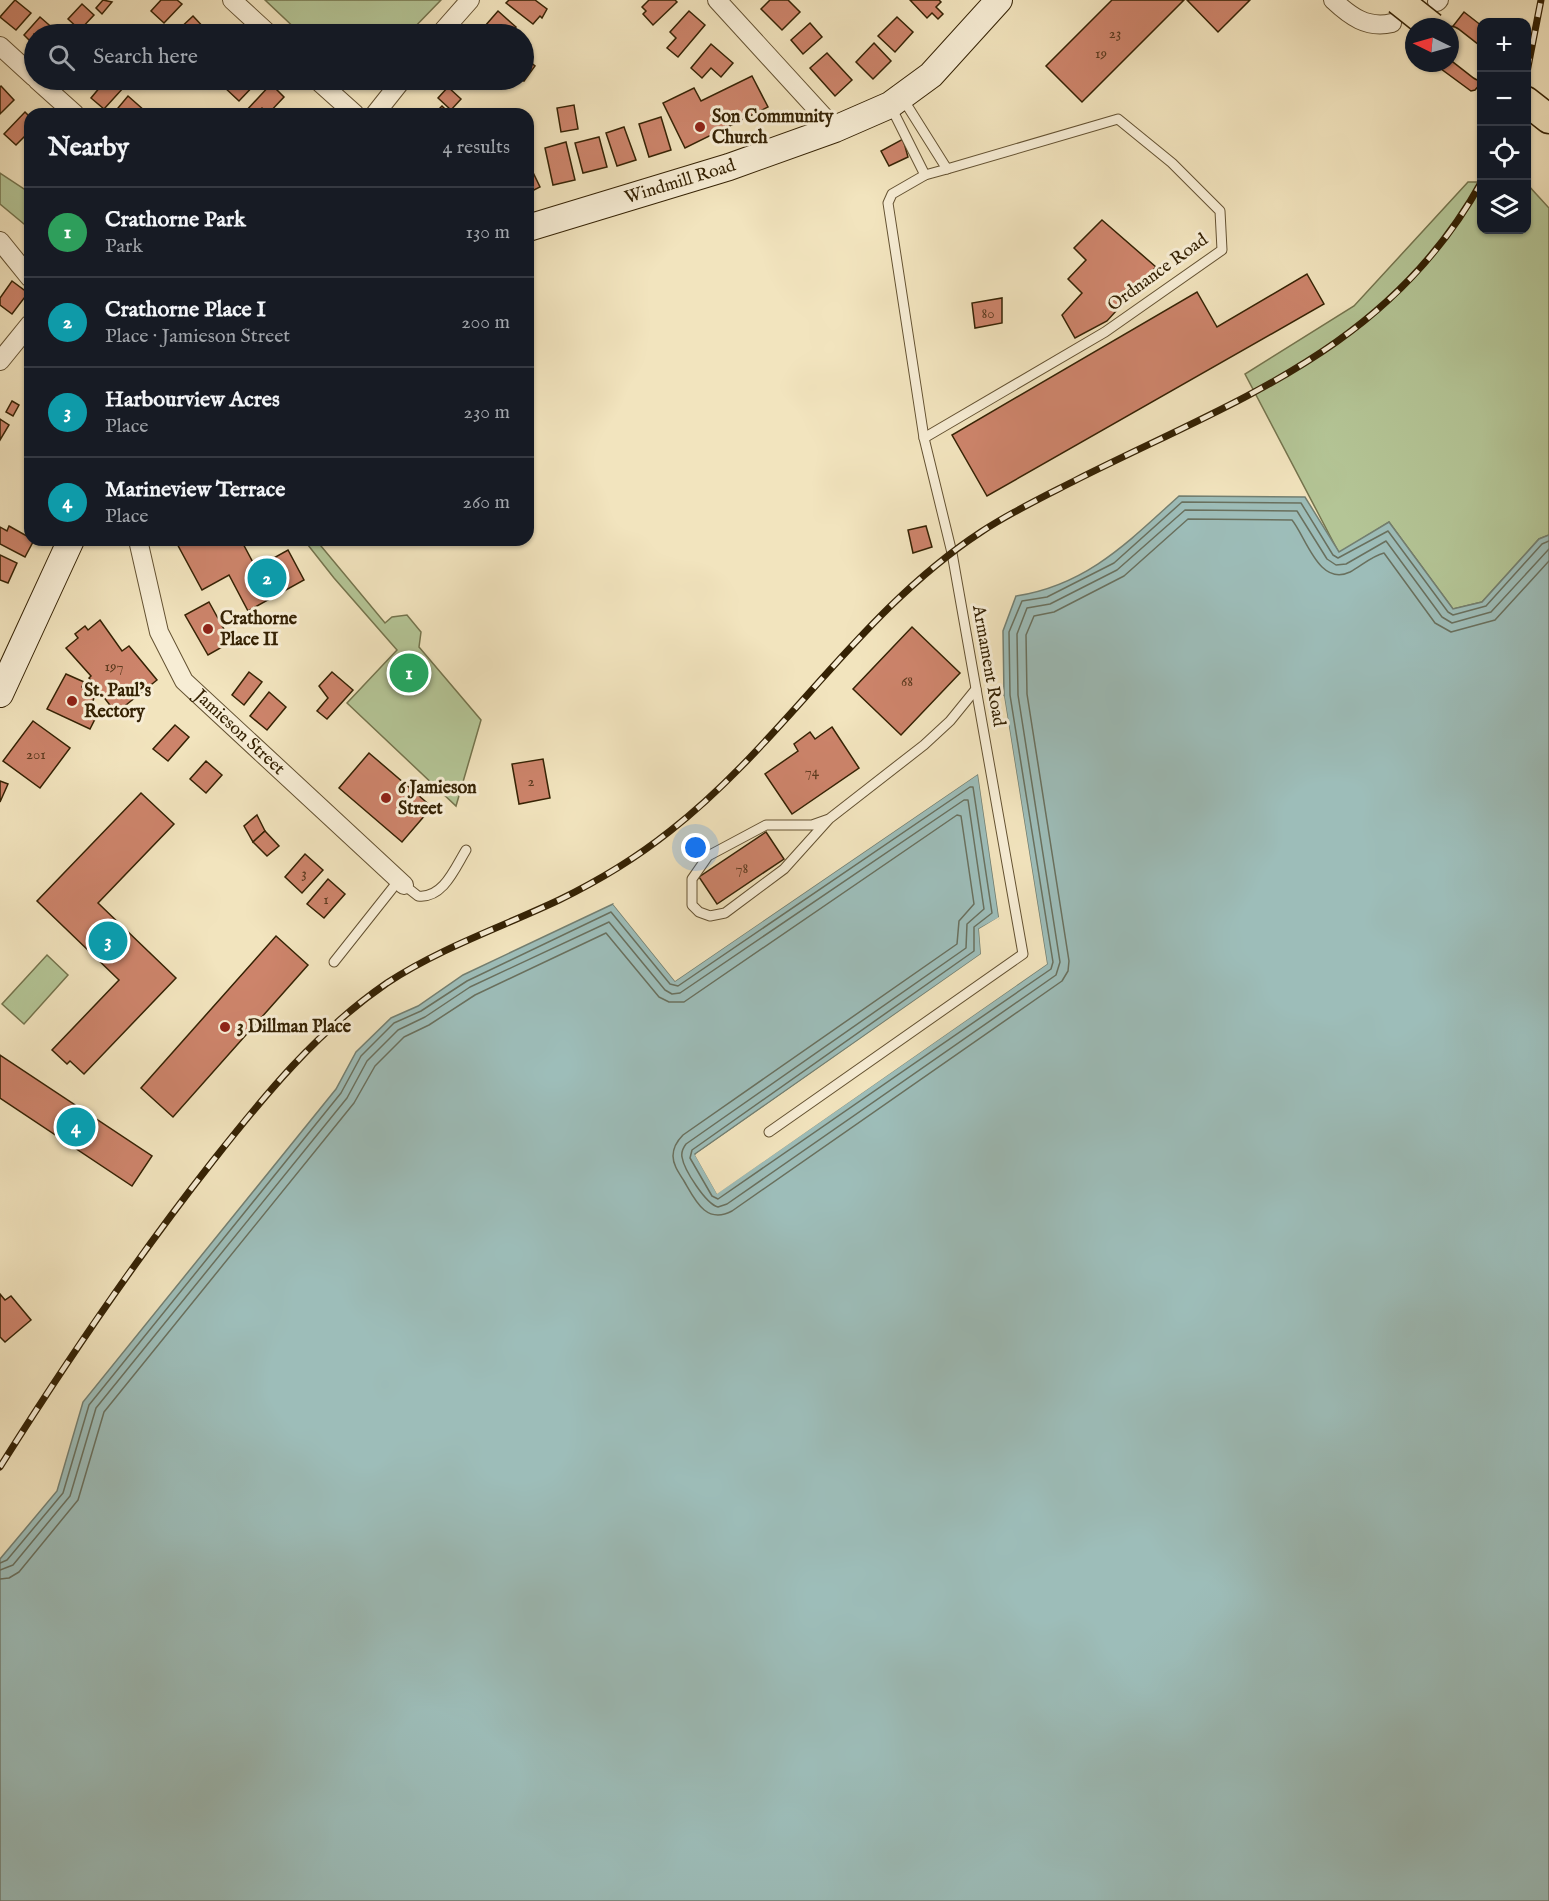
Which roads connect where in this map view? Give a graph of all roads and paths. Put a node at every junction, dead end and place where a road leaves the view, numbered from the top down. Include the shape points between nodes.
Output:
1 (232, 0) edge
2 (470, 0) edge
3 (717, 0) edge
4 (999, 0) edge
5 (1333, 0) edge
6 (1436, 10) edge
7 (1395, 12) edge
8 (258, 24) edge
9 (449, 24) edge
10 (0, 46) edge
11 (1459, 48) edge
12 (1477, 62) edge
13 (24, 67) edge
14 (49, 90) edge
15 (329, 90) edge
16 (394, 90) edge
17 (896, 101) junction
18 (1531, 104) edge
19 (68, 108) edge
20 (348, 108) edge
21 (380, 108) edge
22 (1549, 118) edge
23 (835, 129) junction
24 (947, 169) junction
25 (925, 175) junction
26 (534, 226) edge
27 (0, 241) edge
28 (24, 271) edge
29 (24, 331) edge
30 (0, 360) edge
31 (924, 438) junction
32 (68, 546) edge
33 (139, 546) edge
34 (976, 689) junction
35 (0, 694) edge
36 (829, 819) junction
37 (466, 850) dead end
38 (401, 882) junction
39 (334, 962) dead end
40 (769, 1132) dead end

1 - 8 street
2 - 9 street
3 - 23 street
4 - 17 main road, Windmill Road via 931,75
5 - 7 street via 1360,21 1374,25
6 - 7 main road, bridge
10 - 13 street
11 - 12 main road
14 - 19 street
15 - 20 street
16 - 21 street
17 - 23 main road, Windmill Road
17 - 24 lane
17 - 25 lane
18 - 22 main road
23 - 26 main road, Windmill Road via 729,167
24 - 25 lane, Ordnance Road
24 - 31 lane, Ordnance Road via 1118,119 1172,163 1220,211 1222,250 1105,332
25 - 31 lane, Armament Road via 892,194 888,203
27 - 28 street
29 - 30 street
31 - 34 lane, Armament Road via 952,553
32 - 35 main road
33 - 38 street, Jamieson Street via 159,632 184,681
34 - 36 lane via 924,745
34 - 40 lane, Armament Road via 1023,954
36 - 36 lane via 784,870 725,913 710,916 692,905 692,879 708,856 766,825 812,825
37 - 38 lane via 446,884 429,896 418,896
38 - 39 lane

